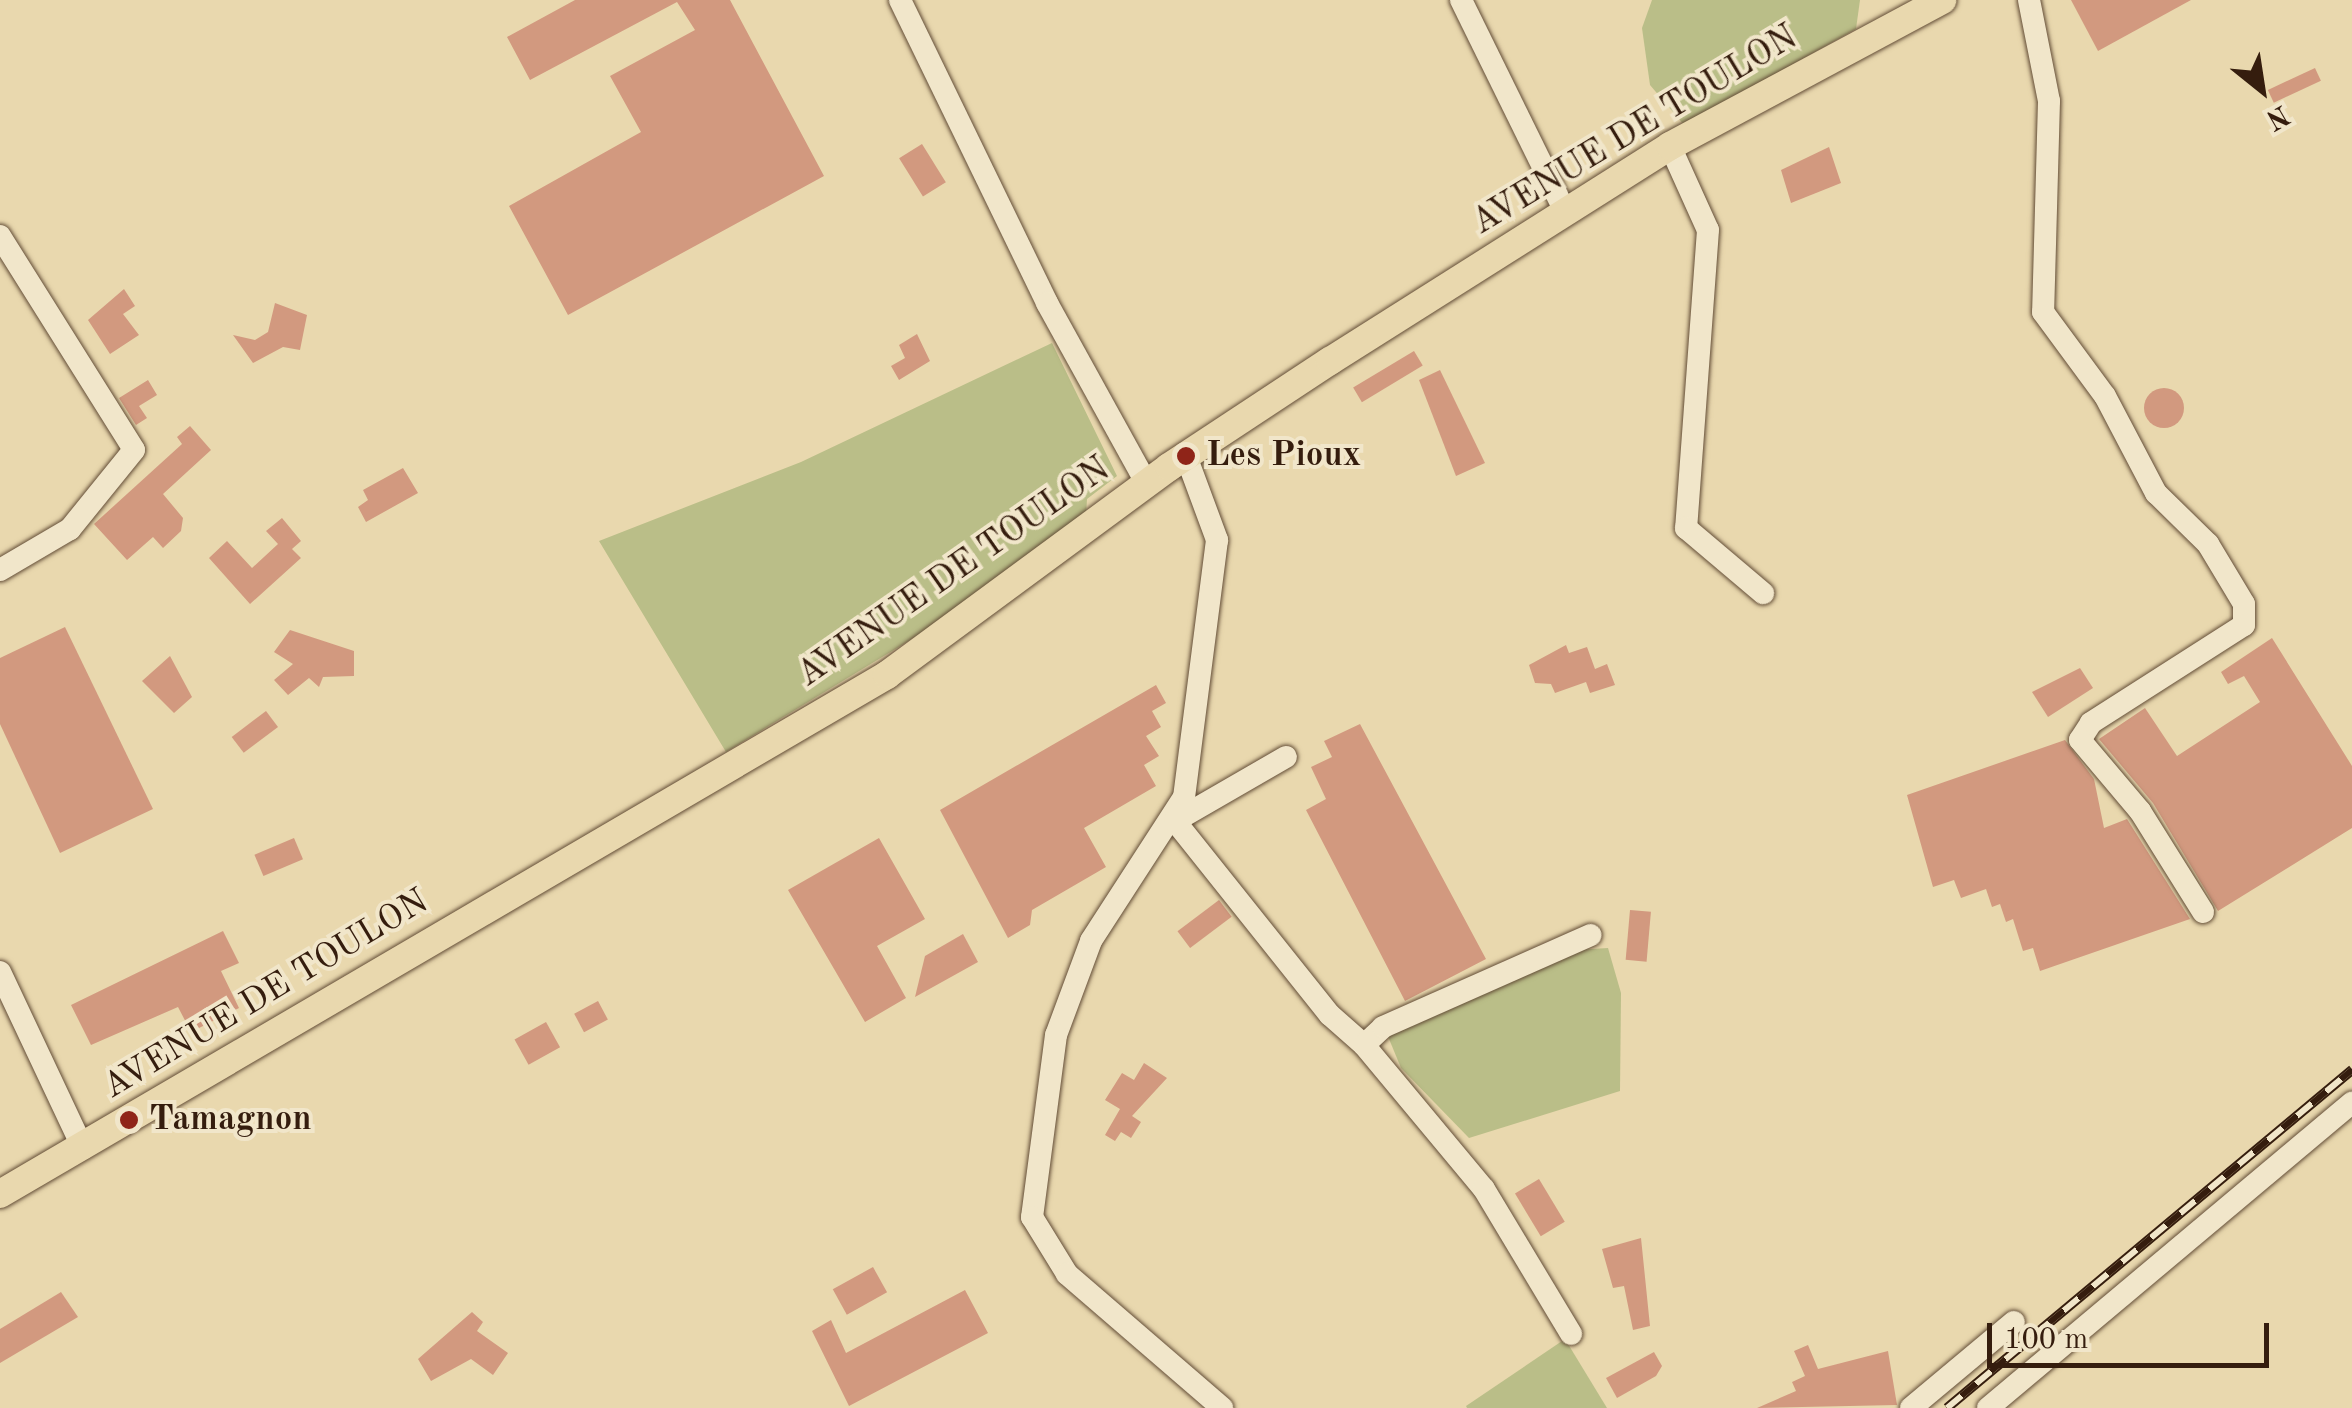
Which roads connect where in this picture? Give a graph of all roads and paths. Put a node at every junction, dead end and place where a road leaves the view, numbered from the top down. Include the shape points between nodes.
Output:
1 (900, 0) edge
2 (1462, 0) edge
3 (1942, 0) edge
4 (2030, 0) edge
5 (1670, 146) junction
6 (1566, 213) junction
7 (0, 236) edge
8 (1186, 456) junction
9 (1146, 484) junction
10 (0, 570) edge
11 (1764, 593) dead end
12 (1286, 757) dead end
13 (1175, 822) junction
14 (2204, 912) dead end
15 (1591, 935) dead end
16 (0, 972) edge
17 (1364, 1044) junction
18 (2352, 1103) edge
19 (82, 1148) junction
20 (0, 1194) edge
21 (2014, 1322) dead end
22 (1571, 1334) dead end
23 (1222, 1408) edge
24 (1911, 1408) edge
25 (1988, 1408) edge

1 - 9 street via 1047,303
2 - 6 street
3 - 5 main road, AVENUE DE TOULON
4 - 14 street via 2050,101 2043,312 2105,396 2156,493 2208,544 2244,604 2244,626 2091,723 2080,740 2140,811
5 - 6 main road, AVENUE DE TOULON
5 - 11 street via 1708,230 1686,528
6 - 8 main road, AVENUE DE TOULON
7 - 10 street via 134,450 70,529
8 - 9 main road, AVENUE DE TOULON
8 - 13 street via 1217,540
9 - 19 main road, AVENUE DE TOULON via 887,676
12 - 13 street
13 - 17 street via 1330,1015
13 - 23 street via 1091,941 1056,1035 1032,1217 1068,1274
15 - 17 street via 1383,1027
16 - 19 street
17 - 22 street via 1484,1189
18 - 25 street
19 - 20 main road, AVENUE DE TOULON
21 - 24 street

